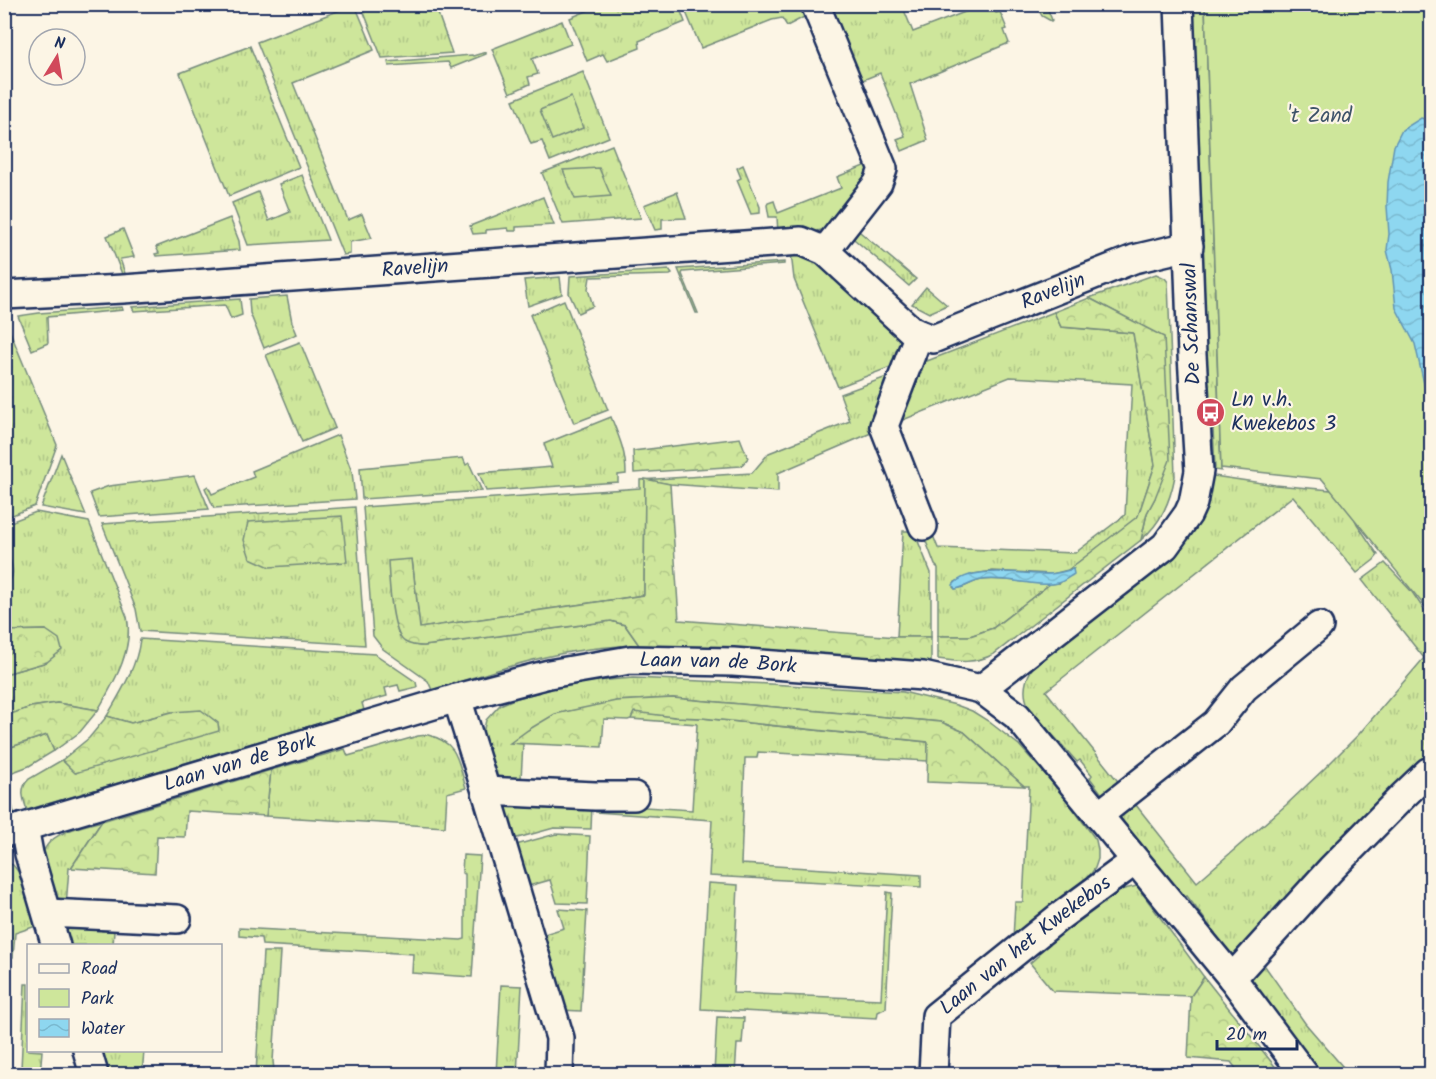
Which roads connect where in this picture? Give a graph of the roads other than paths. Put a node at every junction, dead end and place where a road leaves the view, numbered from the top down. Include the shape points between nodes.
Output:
1 (815, 4) edge
2 (1179, 4) edge
3 (1189, 246) junction
4 (825, 251) junction
5 (4, 295) edge
6 (919, 334) junction
7 (923, 526) dead end
8 (1318, 626) dead end
9 (981, 689) junction
10 (457, 698) junction
11 (1428, 772) dead end
12 (486, 791) junction
13 (634, 796) dead end
14 (1099, 815) junction
15 (14, 830) edge
16 (1135, 861) junction
17 (47, 913) junction
18 (177, 919) dead end
19 (56, 944) edge
20 (1232, 978) junction
21 (88, 1052) edge
22 (94, 1074) edge
23 (559, 1074) edge
24 (933, 1074) edge
25 (1304, 1074) edge

1 - 4 street via 884,169 878,183
2 - 3 street, De Schanswal
3 - 6 street, Ravelijn via 1134,259 933,339
3 - 9 street, De Schanswal via 1199,471 1188,514 1165,546
4 - 5 street, Ravelijn via 801,241
4 - 6 street, Ravelijn
6 - 7 street via 884,426
8 - 14 street via 1244,688 1216,723
9 - 10 street, Laan van de Bork via 923,676 733,662 630,660 549,674
9 - 14 street via 1017,716
10 - 12 street
10 - 15 street, Laan van de Bork
11 - 20 street via 1331,869
12 - 13 street
12 - 23 street via 560,1038
14 - 16 street
15 - 17 street, Laan van de Bork via 29,854
16 - 20 street
16 - 24 street, Laan van het Kwekebos via 936,1016
17 - 18 street
17 - 19 street, Laan van de Bork
20 - 25 street
21 - 22 street

